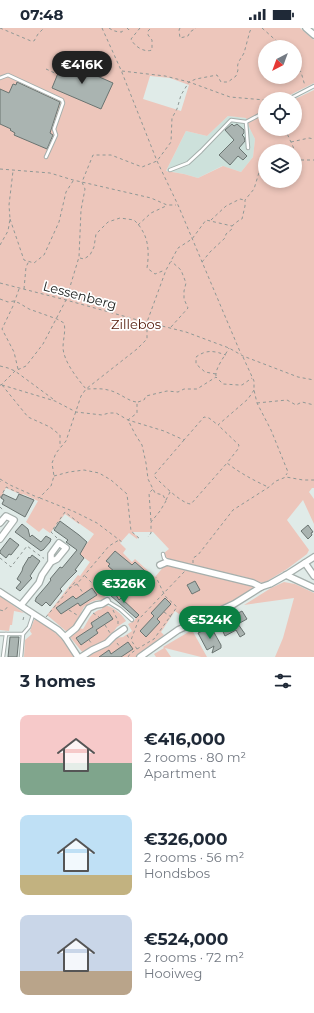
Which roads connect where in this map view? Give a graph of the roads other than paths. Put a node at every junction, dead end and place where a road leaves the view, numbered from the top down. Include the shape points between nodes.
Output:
1 (306, 28) edge
2 (314, 35) edge
3 (0, 78) edge
4 (314, 86) edge
5 (302, 92) edge
6 (258, 116) edge
7 (246, 122) junction
8 (248, 148) dead end
9 (46, 157) dead end
10 (170, 170) dead end
11 (0, 523) edge
12 (0, 538) edge
13 (163, 554) dead end
14 (314, 557) edge
15 (51, 562) dead end
16 (167, 562) junction
17 (305, 563) junction
18 (160, 565) dead end
19 (286, 575) junction
20 (314, 576) edge
21 (261, 587) junction
22 (314, 588) edge
23 (0, 592) edge
24 (106, 598) joint
25 (21, 605) junction
26 (34, 614) junction
27 (132, 620) dead end
28 (121, 627) road end
29 (0, 634) edge
30 (6, 634) junction
31 (23, 634) junction
32 (65, 637) junction
33 (3, 657) edge
34 (20, 657) edge
35 (79, 657) edge
36 (140, 657) edge

1 - 2 street
3 - 9 lane via 8,75 64,103 54,129 56,135
4 - 5 lane
6 - 7 lane
7 - 8 lane
7 - 10 lane via 231,120 202,151 188,162
11 - 12 street via 6,516 14,520
13 - 16 lane
14 - 17 street
15 - 25 street
16 - 18 street
16 - 21 street via 253,582
17 - 19 street
17 - 20 street
19 - 21 street
19 - 22 street
21 - 36 street via 234,604 178,630
23 - 25 street
24 - 27 lane
24 - 32 street via 102,604 89,608 76,628
25 - 26 street
26 - 31 lane via 28,632
26 - 32 street
28 - 35 street via 107,643
29 - 30 lane
30 - 31 lane
30 - 33 lane
31 - 34 lane
32 - 35 street

